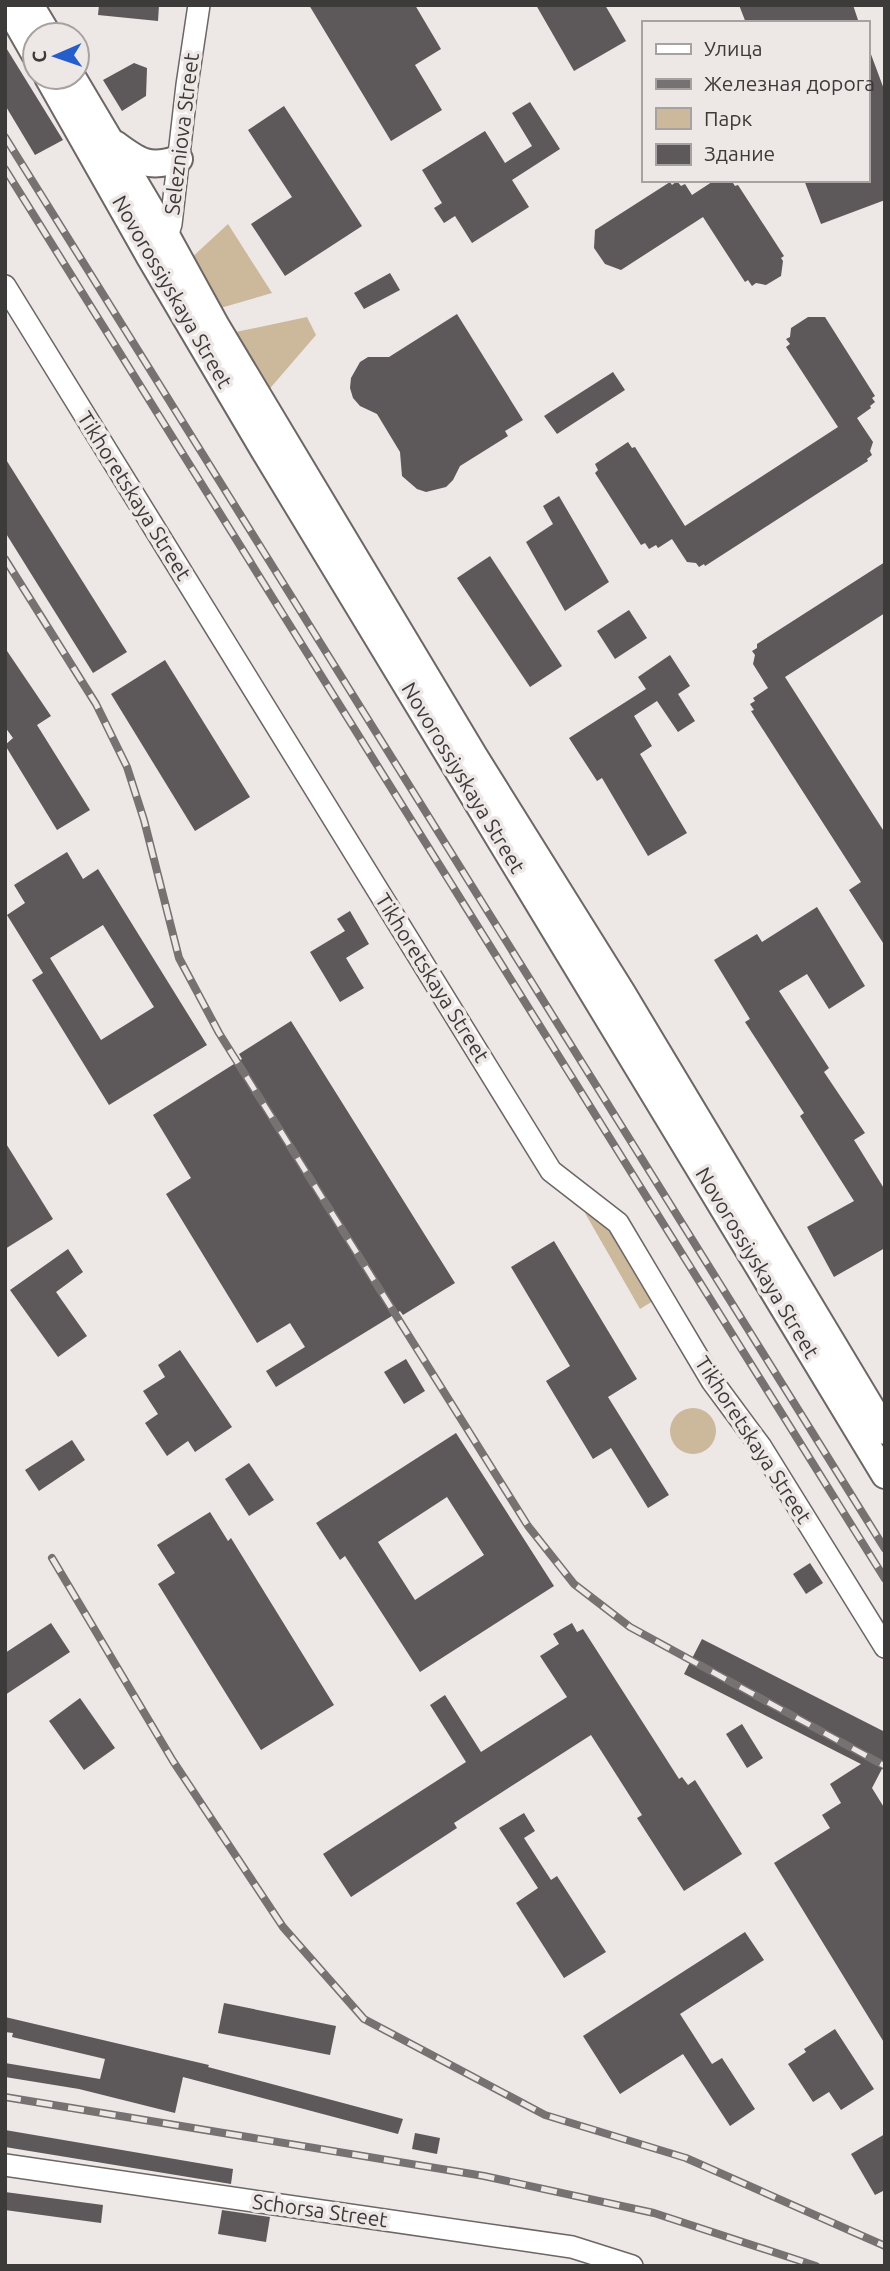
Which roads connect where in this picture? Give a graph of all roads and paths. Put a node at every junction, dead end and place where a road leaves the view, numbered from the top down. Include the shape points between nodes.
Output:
1 (7, 5) edge
2 (30, 5) edge
3 (200, 5) edge
4 (40, 21) edge
5 (21, 30) edge
6 (56, 91) edge
7 (80, 91) edge
8 (109, 139) junction
9 (179, 159) junction
10 (167, 237) junction
11 (150, 257) junction
12 (5, 286) edge
13 (885, 1431) edge
14 (885, 1475) edge
15 (885, 1647) edge
16 (5, 2165) edge
17 (632, 2266) edge

1 - 5 main road
2 - 4 main road
3 - 9 street, Selezniova Street
6 - 11 main road, Novorossiyskaya Street
7 - 8 main road, Novorossiyskaya Street
8 - 9 main road via 142,163
8 - 10 main road, Novorossiyskaya Street
9 - 10 street, Selezniova Street
10 - 11 street, Selezniova Street
10 - 13 main road, Novorossiyskaya Street via 467,745
11 - 14 main road, Novorossiyskaya Street
12 - 15 street, Tikhoretskaya Street via 551,1171 618,1223 712,1381 761,1447
16 - 17 street, Schorsa Street via 572,2247

